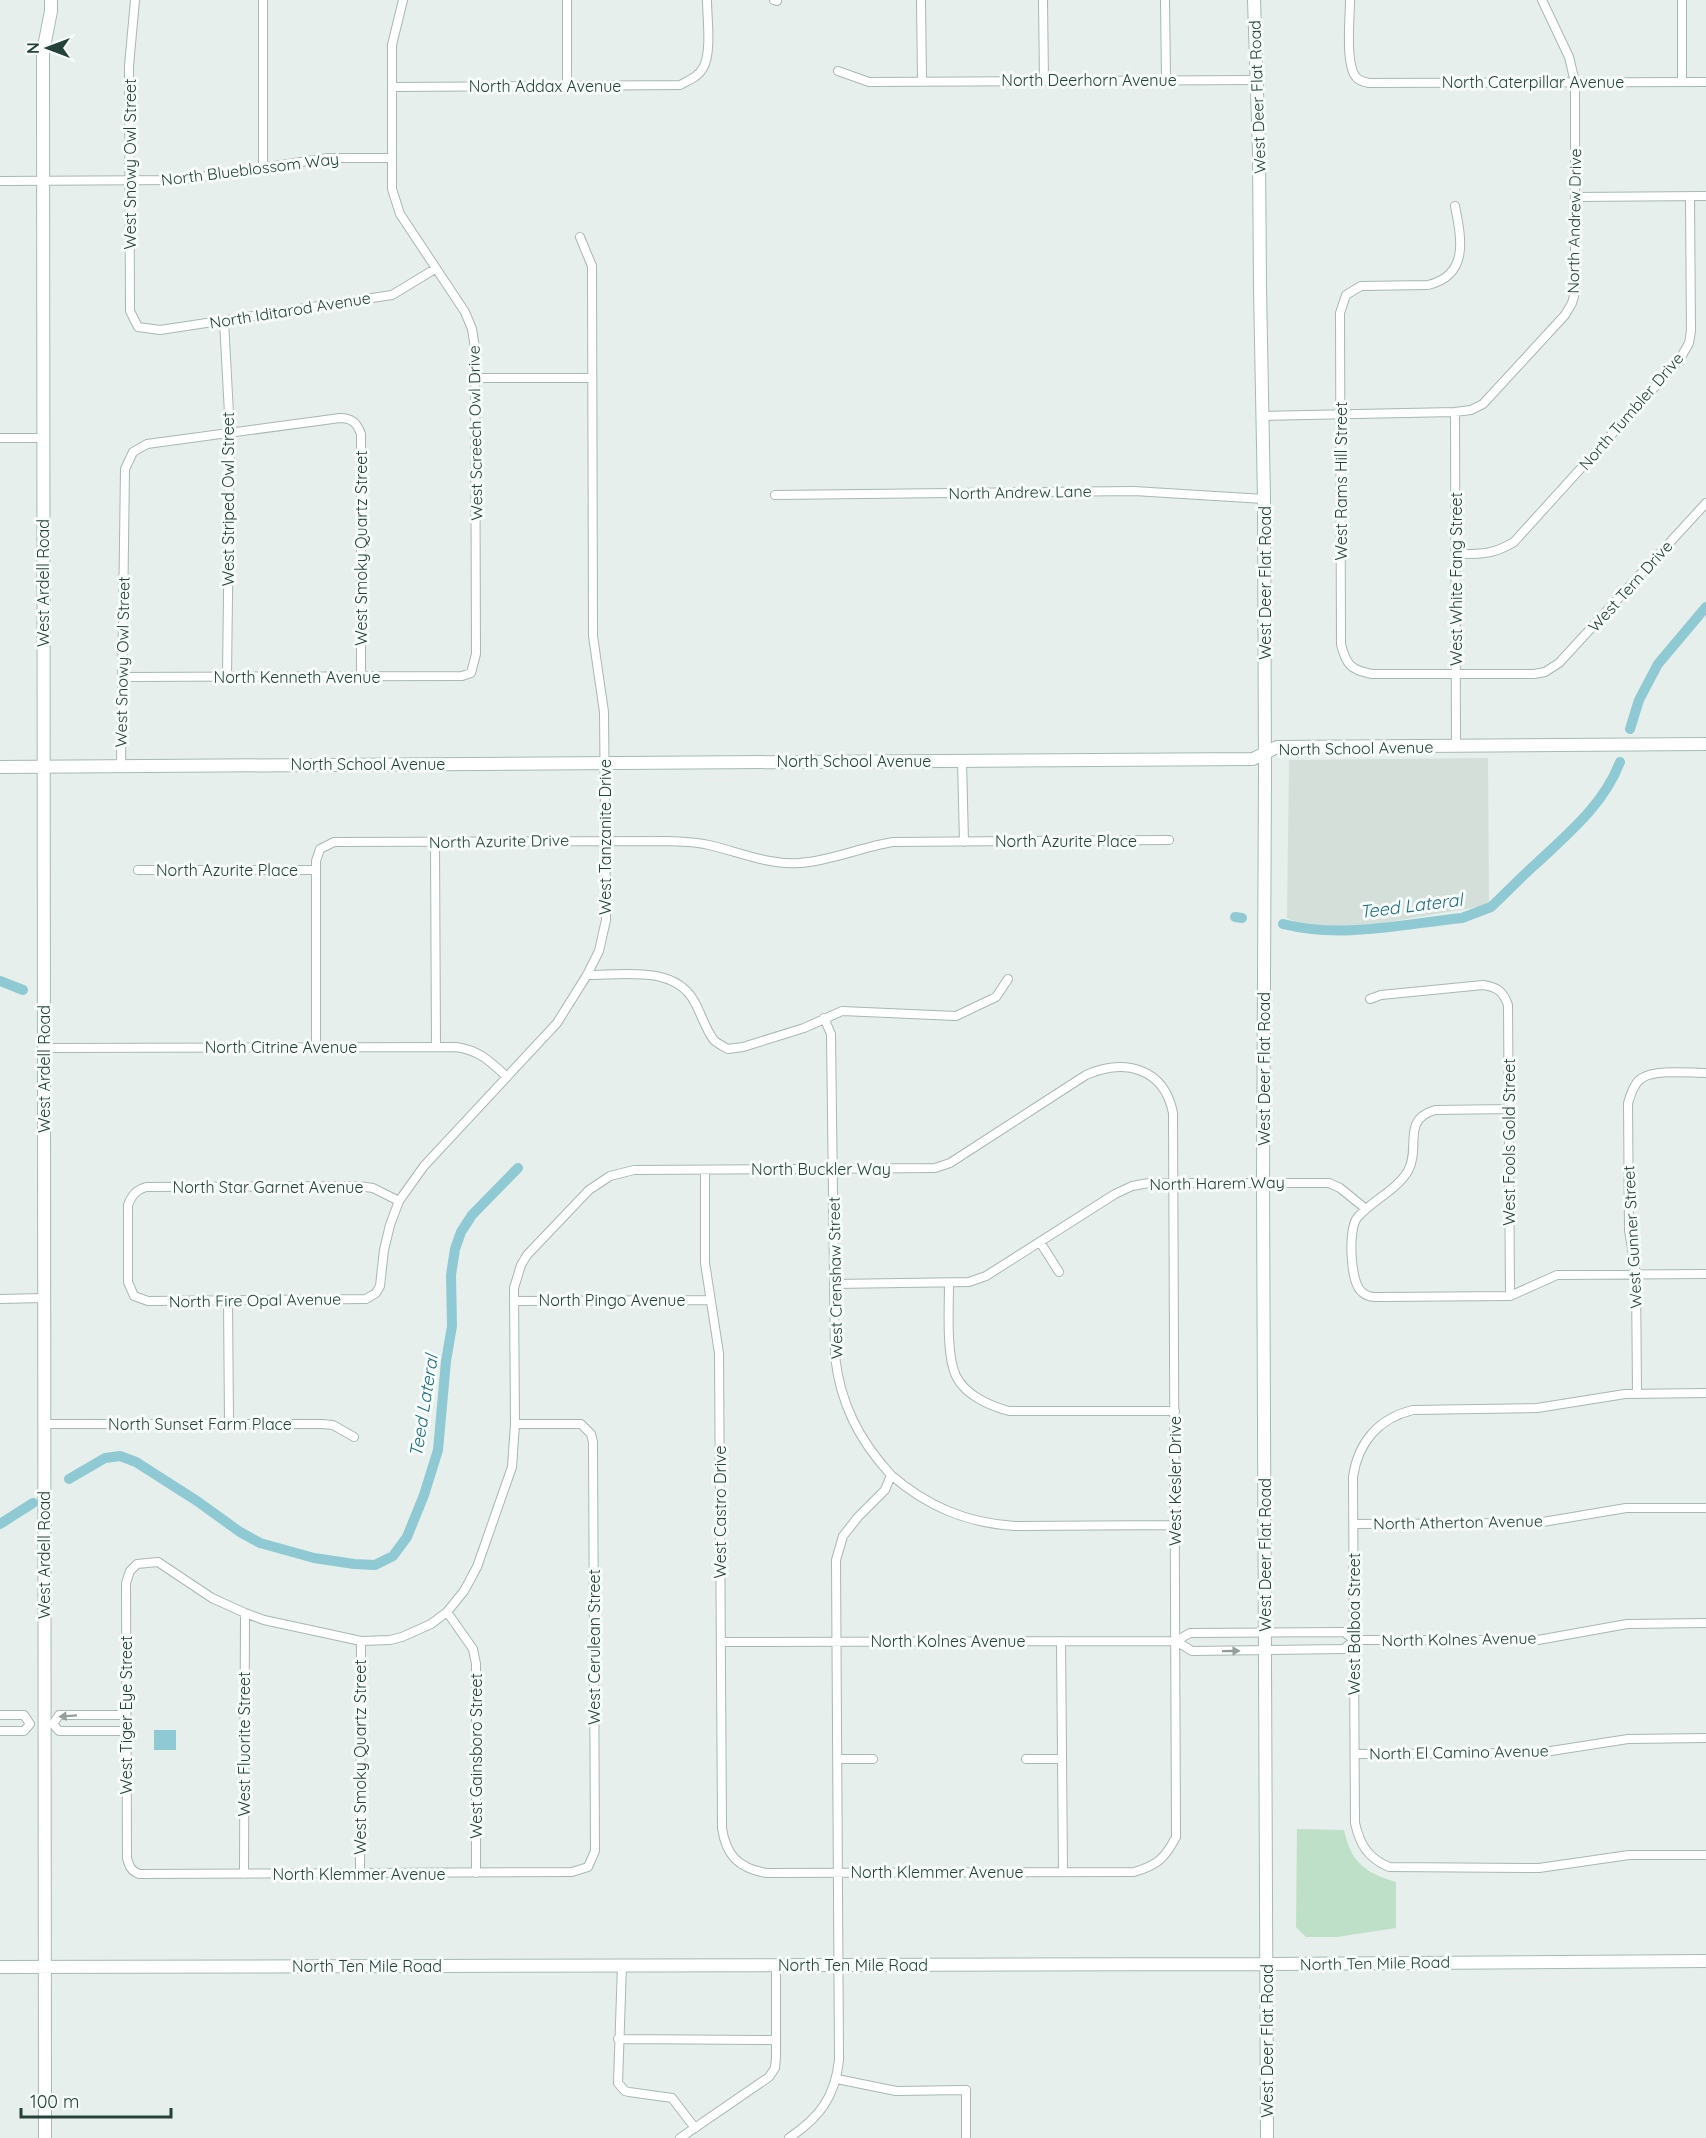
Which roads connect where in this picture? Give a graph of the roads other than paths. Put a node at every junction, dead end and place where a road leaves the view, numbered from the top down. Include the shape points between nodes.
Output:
1 (51, 0) edge
2 (135, 0) edge
3 (263, 0) edge
4 (403, 0) edge
5 (567, 0) edge
6 (707, 0) edge
7 (921, 0) edge
8 (1043, 0) edge
9 (1165, 0) edge
10 (1254, 0) edge
11 (1350, 0) edge
12 (1542, 0) edge
13 (1682, 0) edge
14 (838, 71) dead end
15 (1166, 80) junction
16 (1256, 80) junction
17 (922, 81) junction
18 (1044, 81) junction
19 (1706, 81) edge
20 (1575, 82) junction
21 (1682, 82) junction
22 (567, 85) junction
23 (392, 87) junction
24 (392, 158) junction
25 (263, 166) junction
26 (0, 181) edge
27 (43, 181) junction
28 (130, 181) junction
29 (1690, 196) junction
30 (1706, 196) edge
31 (1575, 197) junction
32 (1455, 206) dead end
33 (580, 237) dead end
34 (435, 269) junction
35 (224, 321) junction
36 (138, 327) joint
37 (476, 378) junction
38 (592, 378) junction
39 (1455, 412) junction
40 (1340, 413) junction
41 (1263, 416) junction
42 (230, 432) junction
43 (0, 438) edge
44 (43, 438) junction
45 (775, 495) dead end
46 (1264, 499) junction
47 (1706, 503) edge
48 (1456, 554) junction
49 (471, 673) joint
50 (1456, 674) junction
51 (361, 676) junction
52 (122, 677) junction
53 (227, 677) junction
54 (1706, 744) edge
55 (1456, 746) junction
56 (1265, 753) junction
57 (962, 760) junction
58 (605, 763) junction
59 (0, 766) edge
60 (43, 766) junction
61 (121, 766) junction
62 (605, 840) junction
63 (1168, 840) dead end
64 (435, 842) junction
65 (964, 842) junction
66 (138, 870) dead end
67 (316, 870) junction
68 (587, 975) junction
69 (1008, 979) dead end
70 (1370, 999) dead end
71 (824, 1018) junction
72 (316, 1047) junction
73 (436, 1047) junction
74 (44, 1048) junction
75 (1706, 1073) edge
76 (507, 1077) junction
77 (1164, 1087) joint
78 (1509, 1109) junction
79 (833, 1169) junction
80 (705, 1170) junction
81 (1173, 1183) junction
82 (1263, 1183) junction
83 (399, 1201) junction
84 (1366, 1209) junction
85 (1040, 1242) junction
86 (1059, 1272) dead end
87 (1636, 1274) junction
88 (1706, 1274) edge
89 (834, 1284) junction
90 (949, 1284) junction
91 (376, 1293) joint
92 (134, 1296) joint
93 (1510, 1296) junction
94 (44, 1298) junction
95 (0, 1299) edge
96 (228, 1300) junction
97 (711, 1300) junction
98 (514, 1301) junction
99 (1706, 1393) edge
100 (1637, 1394) junction
101 (1175, 1411) junction
102 (229, 1423) junction
103 (44, 1424) junction
104 (515, 1424) junction
105 (354, 1437) dead end
106 (891, 1475) junction
107 (1706, 1508) edge
108 (1354, 1524) junction
109 (1175, 1525) junction
110 (138, 1564) joint
111 (447, 1612) junction
112 (245, 1613) junction
113 (1706, 1623) edge
114 (1266, 1632) junction
115 (1354, 1640) junction
116 (361, 1641) junction
117 (1061, 1641) junction
118 (1176, 1641) junction
119 (721, 1642) junction
120 (835, 1642) junction
121 (1266, 1650) junction
122 (0, 1715) edge
123 (126, 1715) junction
124 (30, 1724) junction
125 (48, 1724) junction
126 (0, 1731) edge
127 (126, 1731) junction
128 (1706, 1738) edge
129 (1355, 1754) junction
130 (837, 1759) junction
131 (873, 1759) dead end
132 (1026, 1759) dead end
133 (1062, 1759) junction
134 (730, 1853) joint
135 (1706, 1854) edge
136 (588, 1867) joint
137 (1151, 1867) joint
138 (131, 1869) joint
139 (1063, 1872) junction
140 (360, 1873) junction
141 (476, 1873) junction
142 (838, 1873) junction
143 (244, 1874) junction
144 (1706, 1960) edge
145 (1267, 1964) junction
146 (622, 1965) junction
147 (776, 1965) junction
148 (838, 1965) junction
149 (0, 1967) edge
150 (44, 1967) junction
151 (618, 2039) junction
152 (776, 2040) junction
153 (837, 2079) junction
154 (695, 2128) junction
155 (45, 2138) edge
156 (680, 2138) edge
157 (789, 2138) edge
158 (966, 2138) edge
159 (1267, 2138) edge

1 - 27 street, West Ardell Road via 43,52
2 - 28 street, West Snowy Owl Street via 129,66
3 - 25 street
4 - 23 street, West Screech Owl Drive via 392,45
5 - 22 street
6 - 22 street, North Addax Avenue via 707,56 695,77 680,85
7 - 17 street
8 - 18 street
9 - 15 street
10 - 16 street, West Deer Flat Road
11 - 20 street, North Caterpillar Avenue via 1350,63 1360,81
12 - 20 street, North Andrew Drive via 1569,57
13 - 21 street
14 - 17 street, North Deerhorn Avenue via 868,82
15 - 16 street, North Deerhorn Avenue
15 - 18 street, North Deerhorn Avenue
16 - 41 street, West Deer Flat Road
17 - 18 street, North Deerhorn Avenue
19 - 21 street, North Caterpillar Avenue
20 - 21 street, North Caterpillar Avenue
20 - 31 street, North Andrew Drive
22 - 23 street, North Addax Avenue
23 - 24 street, West Screech Owl Drive
24 - 25 street, North Blueblossom Way via 328,158
24 - 34 street, West Screech Owl Drive via 395,202
25 - 28 street, North Blueblossom Way via 181,180
26 - 27 street, North Blueblossom Way
27 - 28 street, North Blueblossom Way
27 - 44 street, West Ardell Road
28 - 36 street, West Snowy Owl Street via 130,311
29 - 30 street
29 - 31 street
29 - 48 street, North Tumbler Drive via 1691,331 1680,359 1514,542 1486,554
31 - 39 street, North Andrew Drive via 1572,303 1483,404
32 - 40 street, West Rams Hill Street via 1460,254 1448,277 1428,285 1360,286 1346,296 1340,313
33 - 38 street, West Tanzanite Drive via 592,266
34 - 35 street, North Iditarod Avenue via 392,295
34 - 37 street, West Screech Owl Drive via 472,329
35 - 36 street, North Iditarod Avenue via 160,330
35 - 42 street, West Striped Owl Street
37 - 38 street
37 - 49 street, West Screech Owl Drive via 476,654
38 - 58 street, West Tanzanite Drive via 593,636 604,712
39 - 40 street, North Andrew Drive
39 - 48 street, West White Fang Street
40 - 41 street, North Andrew Drive
40 - 50 street, West Rams Hill Street via 1344,656 1358,672
41 - 46 street, West Deer Flat Road
42 - 51 street, West Smoky Quartz Street via 348,418 361,434
42 - 52 street, West Snowy Owl Street via 147,444 133,452 125,469
42 - 53 street, West Striped Owl Street
43 - 44 street
44 - 60 street, West Ardell Road
45 - 46 street, North Andrew Lane via 1134,491
46 - 56 street, West Deer Flat Road
47 - 50 street, West Tern Drive via 1553,668 1534,674
48 - 50 street, West White Fang Street
49 - 51 street, North Kenneth Avenue
50 - 55 street, West White Fang Street
51 - 53 street, North Kenneth Avenue
52 - 53 street, North Kenneth Avenue
52 - 61 street, West Snowy Owl Street
54 - 55 street, North School Avenue
55 - 56 street, North School Avenue via 1277,747
56 - 57 street, North School Avenue via 1252,759
56 - 82 street, West Deer Flat Road
57 - 58 street, North School Avenue
57 - 65 street
58 - 61 street, North School Avenue
58 - 62 street, West Tanzanite Drive
59 - 60 street, North School Avenue
60 - 61 street, North School Avenue
60 - 74 street, West Ardell Road
62 - 64 street, North Azurite Drive
62 - 65 street, North Azurite Drive via 708,845 768,861 797,863 825,860 893,842
62 - 68 street, West Tanzanite Drive via 606,920
63 - 65 street, North Azurite Place
64 - 67 street, North Azurite Drive via 334,842 320,849
64 - 73 street
66 - 67 street, North Azurite Place
67 - 72 street
68 - 71 street via 656,975 669,980 693,999 713,1040 728,1049 804,1028
68 - 76 street, West Tanzanite Drive via 557,1023
69 - 71 street via 996,997 956,1016 853,1010
70 - 78 street, West Fools Gold Street via 1483,985 1500,990 1508,1005
71 - 79 street, West Crenshaw Street via 831,1034
72 - 73 street, North Citrine Avenue
72 - 74 street, North Citrine Avenue
73 - 76 street, North Citrine Avenue via 470,1049 482,1054
74 - 94 street, West Ardell Road
75 - 87 street, West Gunner Street via 1655,1073 1642,1078 1632,1090 1628,1103 1629,1230
76 - 83 street, West Tanzanite Drive via 424,1166
77 - 79 street, North Buckler Way via 1141,1070 1098,1070 950,1162 921,1169
77 - 81 street, West Kesler Drive via 1173,1113
78 - 84 street via 1424,1113 1417,1120 1410,1167 1396,1186
78 - 93 street, West Fools Gold Street
79 - 80 street, North Buckler Way
79 - 89 street, West Crenshaw Street
80 - 97 street, West Castro Drive via 705,1263
80 - 98 street, North Buckler Way via 634,1170 598,1182 527,1255 516,1276
81 - 82 street, North Harem Way
81 - 85 street, North Harem Way via 1132,1186
81 - 101 street, West Kesler Drive
82 - 84 street, North Harem Way via 1329,1184
82 - 114 street, West Deer Flat Road
83 - 91 street, West Tanzanite Drive
83 - 92 street, North Star Garnet Avenue via 373,1188 358,1186 146,1187 135,1192 128,1205 128,1282
84 - 93 street via 1356,1220 1353,1231 1353,1275 1361,1292 1370,1297
85 - 86 street
85 - 90 street, North Harem Way via 986,1276
87 - 88 street
87 - 93 street via 1557,1275
87 - 100 street, West Gunner Street
89 - 90 street, North Harem Way
89 - 106 street, West Crenshaw Street via 835,1356 842,1397 858,1432
90 - 101 street via 956,1377 967,1391 995,1407 1009,1411
91 - 96 street, North Fire Opal Avenue via 366,1299
92 - 96 street, North Fire Opal Avenue via 148,1301
94 - 95 street
94 - 103 street, West Ardell Road
96 - 102 street
97 - 98 street, North Pingo Avenue
97 - 119 street, West Castro Drive via 719,1353
98 - 104 street, North Buckler Way
99 - 100 street
100 - 108 street, West Balboa Street via 1537,1408 1413,1410 1391,1417 1373,1430 1355,1464
101 - 109 street, West Kesler Drive
102 - 103 street, North Sunset Farm Place
102 - 105 street, North Sunset Farm Place via 333,1425
103 - 125 street, West Ardell Road
104 - 111 street, North Buckler Way via 512,1467 477,1567
104 - 136 street, West Cerulean Street via 574,1422 587,1428 593,1442 595,1851
106 - 109 street, West Crenshaw Street via 937,1507 989,1524
106 - 120 street via 885,1490 843,1536 836,1560
107 - 108 street, North Atherton Avenue via 1626,1508 1538,1522
108 - 115 street, West Balboa Street
109 - 118 street, West Kesler Drive
110 - 112 street, North Buckler Way via 158,1562 212,1598
110 - 123 street, West Tiger Eye Street via 130,1571 126,1583
111 - 116 street, North Buckler Way via 402,1637
111 - 141 street, West Gainsboro Street via 473,1649 476,1664
112 - 116 street, North Buckler Way
112 - 143 street, West Fluorite Street
113 - 115 street, North Kolnes Avenue via 1627,1624 1538,1640
114 - 115 street, North Kolnes Avenue via 1344,1632
114 - 118 street, North Kolnes Avenue via 1190,1633
114 - 121 street, West Deer Flat Road
115 - 121 street, North Kolnes Avenue via 1344,1649
115 - 129 street, West Balboa Street
116 - 140 street, West Smoky Quartz Street
117 - 118 street, North Kolnes Avenue
117 - 120 street, North Kolnes Avenue
117 - 133 street
118 -> 121 street, North Kolnes Avenue via 1192,1651
118 - 137 street, West Kesler Drive via 1176,1837 1167,1855
119 - 120 street, North Kolnes Avenue
119 - 134 street, West Castro Drive via 722,1828
120 - 130 street
121 - 145 street, West Deer Flat Road
122 - 124 street via 24,1715
123 -> 125 street via 59,1715
123 - 127 street, West Tiger Eye Street
124 - 125 street
124 - 126 street via 24,1731
125 - 127 street via 59,1731
125 - 150 street, West Ardell Road
127 - 138 street, West Tiger Eye Street via 127,1858
128 - 129 street, North El Camino Avenue via 1628,1739 1538,1753
129 - 135 street, West Balboa Street via 1359,1839 1367,1853 1389,1867 1539,1868 1629,1855
130 - 131 street
130 - 142 street
132 - 133 street
133 - 139 street
134 - 142 street, North Klemmer Avenue via 739,1863 766,1873
136 - 141 street, North Klemmer Avenue via 572,1872
137 - 139 street, North Klemmer Avenue via 1134,1872
138 - 143 street, North Klemmer Avenue via 139,1874
139 - 142 street, North Klemmer Avenue
140 - 141 street, North Klemmer Avenue
140 - 143 street, North Klemmer Avenue
142 - 148 street
144 - 145 street, North Ten Mile Road
145 - 148 street, North Ten Mile Road
145 - 159 street, West Deer Flat Road
146 - 147 street, North Ten Mile Road
146 - 150 street, North Ten Mile Road
146 - 151 street
147 - 148 street, North Ten Mile Road
147 - 152 street
148 - 153 street
149 - 150 street, North Ten Mile Road
150 - 155 street, West Ardell Road
151 - 152 street
151 - 154 street via 617,2078 621,2087 629,2092 672,2098
152 - 154 street via 775,2068 769,2077
153 - 157 street via 825,2106
153 - 158 street via 896,2091 966,2090
154 - 156 street

